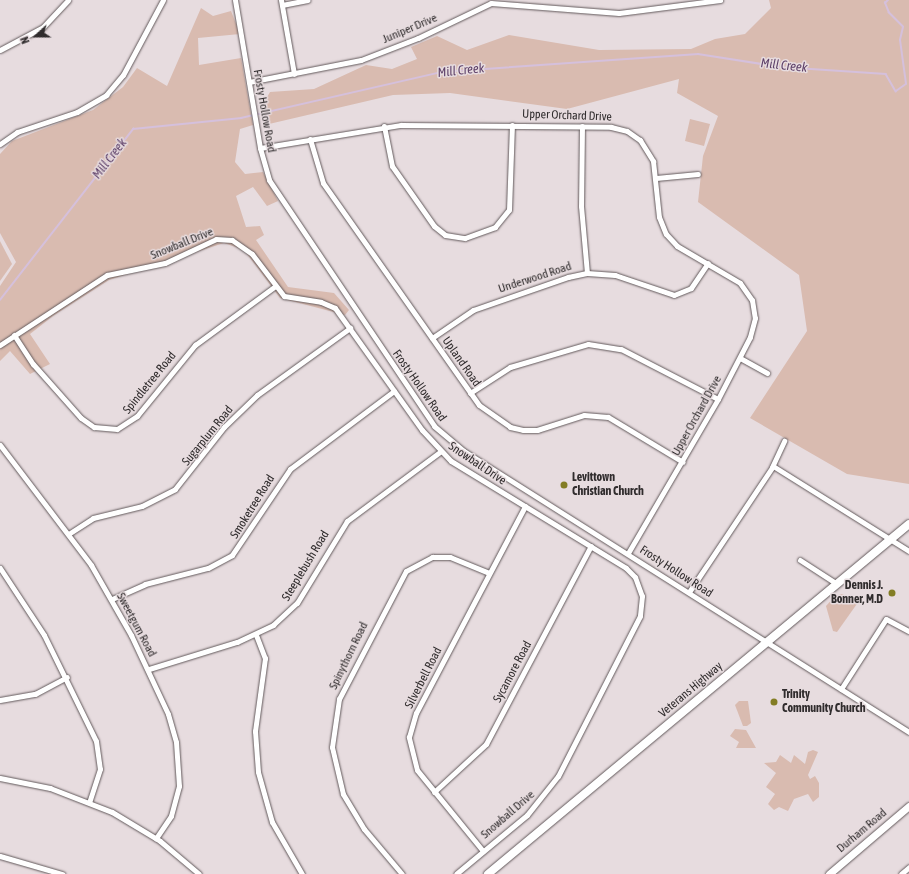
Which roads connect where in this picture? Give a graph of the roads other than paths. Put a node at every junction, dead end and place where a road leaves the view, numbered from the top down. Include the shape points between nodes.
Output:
1 (68, 0) edge
2 (163, 0) edge
3 (235, 0) edge
4 (308, 0) edge
5 (720, 0) edge
6 (282, 2) edge
7 (0, 50) edge
8 (294, 74) junction
9 (249, 82) junction
10 (512, 125) junction
11 (384, 126) junction
12 (582, 126) junction
13 (310, 139) junction
14 (0, 144) edge
15 (260, 148) junction
16 (698, 174) dead end
17 (656, 178) junction
18 (708, 263) junction
19 (587, 273) junction
20 (274, 287) junction
21 (350, 328) junction
22 (14, 335) junction
23 (432, 338) junction
24 (0, 345) edge
25 (740, 358) junction
26 (767, 373) dead end
27 (394, 391) junction
28 (470, 393) junction
29 (718, 399) junction
30 (784, 441) dead end
31 (0, 445) edge
32 (440, 452) junction
33 (683, 462) junction
34 (772, 467) junction
35 (525, 506) junction
36 (909, 524) edge
37 (70, 533) junction
38 (890, 539) junction
39 (590, 546) junction
40 (909, 551) edge
41 (628, 553) junction
42 (800, 560) dead end
43 (0, 568) edge
44 (489, 573) junction
45 (837, 584) junction
46 (689, 592) junction
47 (112, 599) junction
48 (909, 631) edge
49 (256, 635) junction
50 (767, 642) junction
51 (149, 669) junction
52 (67, 677) junction
53 (841, 689) junction
54 (0, 700) edge
55 (909, 732) edge
56 (0, 778) edge
57 (434, 792) junction
58 (89, 802) junction
59 (909, 806) edge
60 (156, 838) junction
61 (483, 851) junction
62 (0, 856) edge
63 (909, 867) edge
64 (458, 873) edge
65 (62, 874) edge
66 (200, 874) edge
67 (302, 874) edge
68 (402, 874) edge
69 (488, 874) edge
70 (829, 874) edge
71 (901, 874) edge

1 - 7 street via 43,27
2 - 14 street via 123,75 106,95 77,112 17,132
3 - 9 street, Frosty Hollow Road
4 - 6 street
5 - 8 street, Juniper Drive via 618,13 491,3 418,38 361,60
6 - 8 street
8 - 9 street, Juniper Drive
9 - 15 street, Frosty Hollow Road
10 - 11 street, Upper Orchard Drive
10 - 11 street via 509,210 495,227 465,238 445,235 434,226 392,166
10 - 12 street, Upper Orchard Drive
11 - 13 street, Upper Orchard Drive
12 - 17 street, Upper Orchard Drive via 611,126 634,135 649,152
12 - 19 street via 582,206
13 - 15 street, Upper Orchard Drive
13 - 23 street, Upland Road via 322,183
15 - 41 street, Frosty Hollow Road via 278,197 434,426 464,451
16 - 17 street
17 - 18 street, Upper Orchard Drive via 659,218 666,234 677,246
18 - 19 street, Underwood Road via 691,288 674,295 663,295 624,277
18 - 25 street, Upper Orchard Drive via 736,279 752,300 754,324
19 - 23 street, Underwood Road via 474,310
20 - 21 street, Snowball Drive via 284,296 328,304
20 - 22 street, Snowball Drive via 246,247 232,240 216,239 165,263 107,275
20 - 22 street, Spindletree Road via 196,345 137,416 117,429 94,427 81,418 37,370
21 - 27 street, Snowball Drive
21 - 37 street, Sugarplum Road via 257,395 224,427 175,489 142,506 94,518
22 - 24 street, Snowball Drive
23 - 28 street, Upland Road
25 - 26 street
25 - 29 street, Upper Orchard Drive
27 - 32 street, Snowball Drive
27 - 47 street, Smoketree Road via 290,469 232,555 208,568 146,584
28 - 29 street via 510,367 588,344 621,349
28 - 33 street, Upland Road via 488,412 517,429 537,430 584,415 599,415 622,424
29 - 33 street, Upper Orchard Drive
30 - 34 street
31 - 37 street, Sweetgum Road
32 - 35 street, Snowball Drive
32 - 49 street, Steeplebush Road via 353,515 331,543 297,603 273,625
33 - 41 street, Upper Orchard Drive
34 - 38 street via 784,471
34 - 46 street
35 - 39 street, Snowball Drive
35 - 44 street, Silverbell Road
36 - 38 main road, Veterans Highway
37 - 47 street, Sweetgum Road
38 - 40 street
38 - 45 main road, Veterans Highway
39 - 57 street, Sycamore Road via 486,744
39 - 61 street, Snowball Drive via 635,577 642,596 640,616 545,796
41 - 46 street, Frosty Hollow Road
42 - 45 street
43 - 52 street
44 - 57 street, Silverbell Road via 412,723 409,744 413,763
44 - 68 street, Spinythorn Road via 450,557 432,558 406,571 339,699 332,747 343,794 364,829
45 - 50 main road, Veterans Highway
46 - 50 street, Frosty Hollow Road
47 - 51 street, Sweetgum Road
48 - 53 street via 886,619
49 - 51 street, Steeplebush Road
49 - 67 street via 265,665 255,731 258,772 272,822
50 - 53 street, Frosty Hollow Road
50 - 69 main road, Veterans Highway
51 - 60 street, Sweetgum Road via 173,730 179,773 174,807
52 - 54 street via 35,694
52 - 58 street via 98,749 98,780
53 - 55 street, Frosty Hollow Road
56 - 58 street via 50,788
57 - 61 street, Silverbell Road
58 - 60 street
59 - 70 main road, Durham Road
60 - 66 street
61 - 64 street, Snowball Drive
62 - 65 street
63 - 71 street

